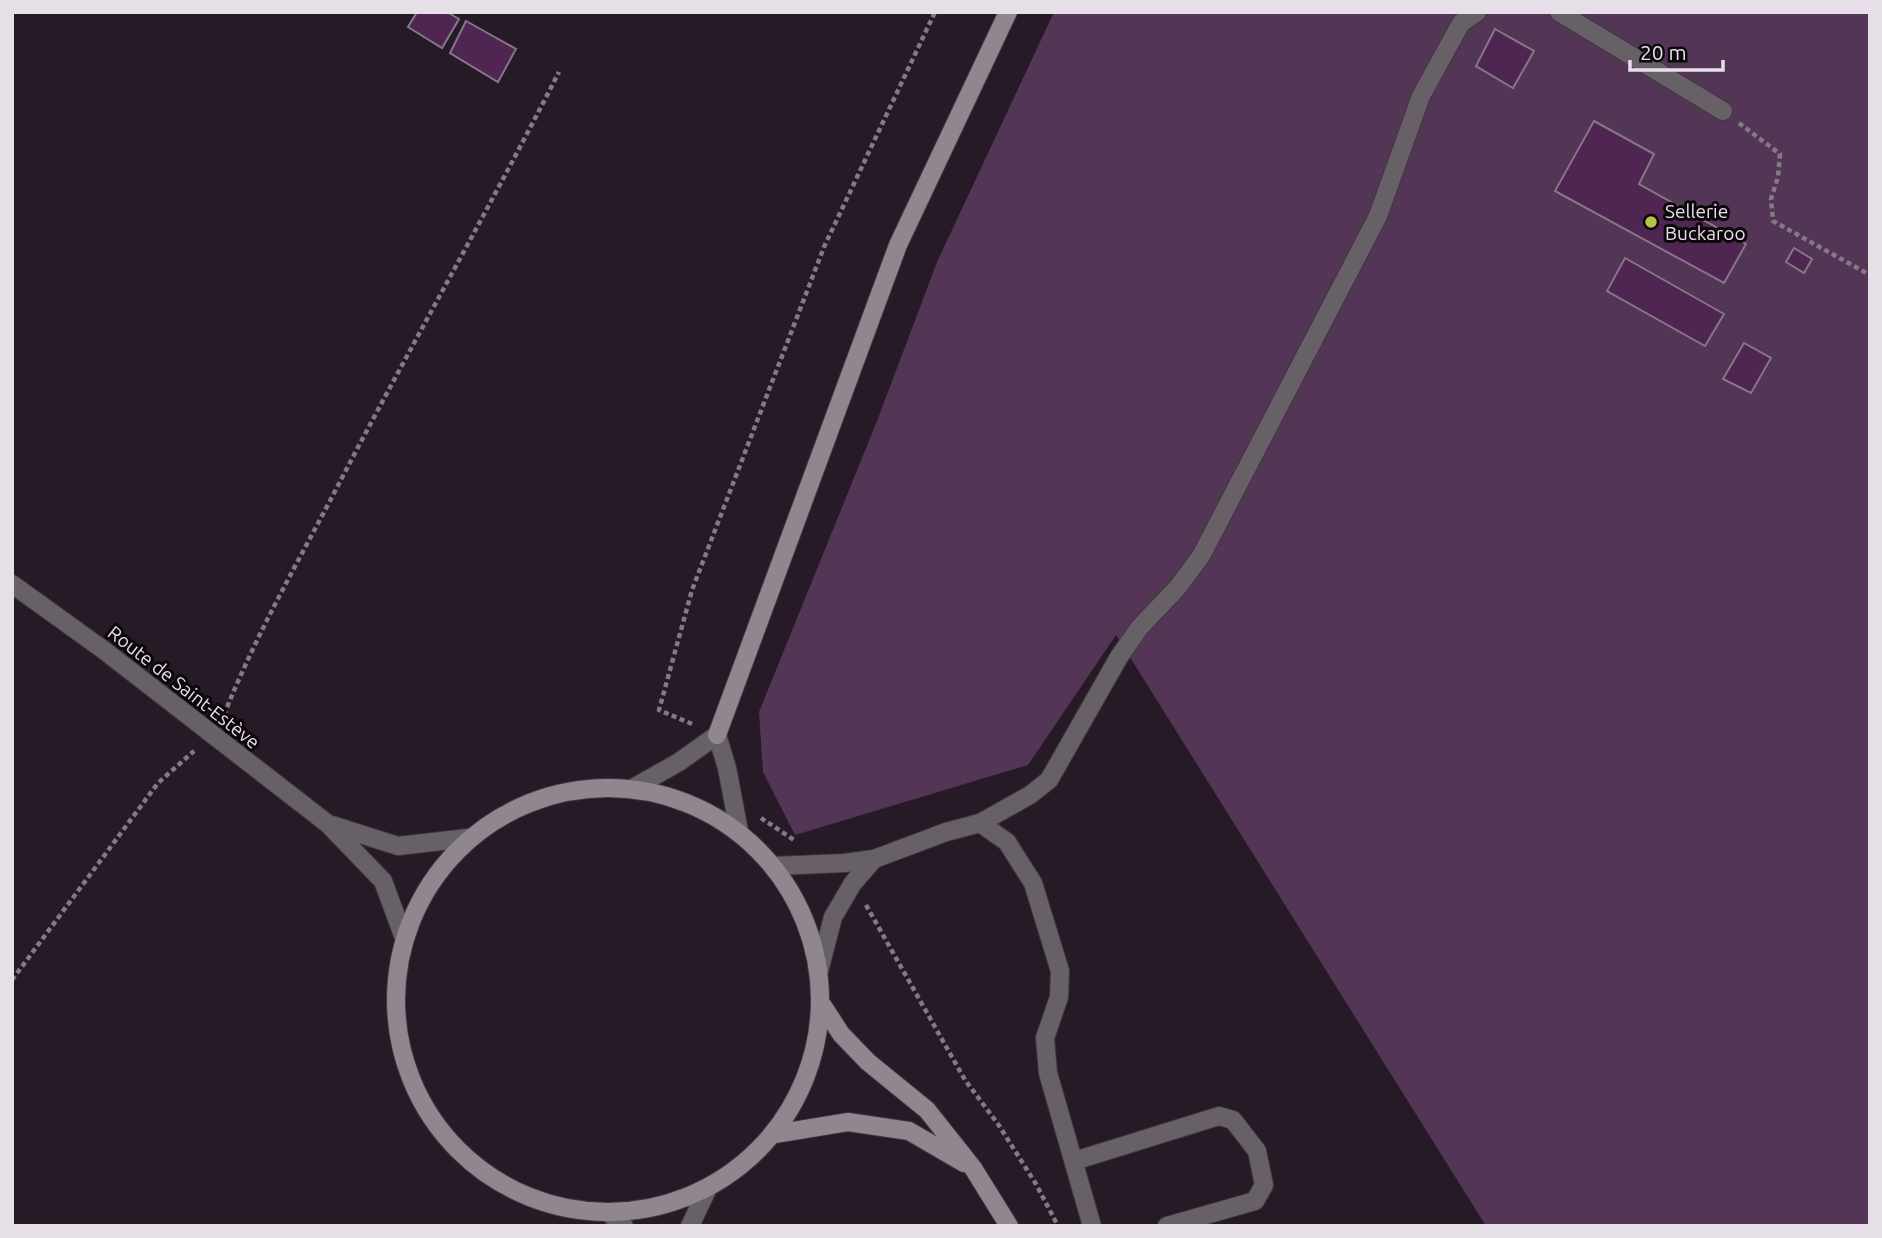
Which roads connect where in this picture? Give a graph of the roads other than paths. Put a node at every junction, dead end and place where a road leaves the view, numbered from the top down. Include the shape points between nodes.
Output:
1 (1008, 12) edge
2 (1477, 12) edge
3 (1559, 12) edge
4 (1723, 111) road end
5 (12, 584) edge
6 (718, 735) junction
7 (633, 788) junction
8 (980, 823) junction
9 (328, 824) junction
10 (739, 831) junction
11 (468, 838) junction
12 (874, 859) junction
13 (774, 866) junction
14 (403, 935) junction
15 (819, 971) junction
16 (823, 1006) junction
17 (775, 1134) junction
18 (1074, 1161) junction
19 (973, 1168) junction
20 (707, 1190) junction
21 (618, 1220) edge
22 (690, 1226) edge
23 (1009, 1226) edge
24 (1092, 1226) edge
25 (1167, 1226) edge

1 - 6 main road via 898,245
2 - 8 street via 1461,23 1421,96 1378,216 1201,556 1119,657 1049,780
3 - 4 street
5 - 9 street, Route de Saint-Estève
6 - 7 street
6 - 10 street
7 - 10 main road via 680,799
7 - 11 main road via 574,789 511,810
8 - 12 street
8 - 18 street via 1007,842 1033,883 1060,971 1059,997 1045,1038 1048,1073
9 - 11 street, Route de Saint-Estève via 398,846
9 - 14 street, Route de Saint-Estève via 383,881
10 - 13 main road
11 - 14 main road via 428,884
12 - 13 street
12 - 15 street via 833,917
13 - 15 main road via 797,895
14 - 21 main road via 397,1041 427,1118 484,1176 569,1212
15 - 16 main road
16 - 17 main road via 810,1070
16 - 19 main road via 841,1034 927,1110
17 - 19 main road via 848,1122 909,1131
17 - 20 main road via 744,1165
18 - 24 street
18 - 25 street via 1219,1116 1233,1120 1257,1151 1264,1185 1255,1200
19 - 23 main road
20 - 21 main road
20 - 22 street

